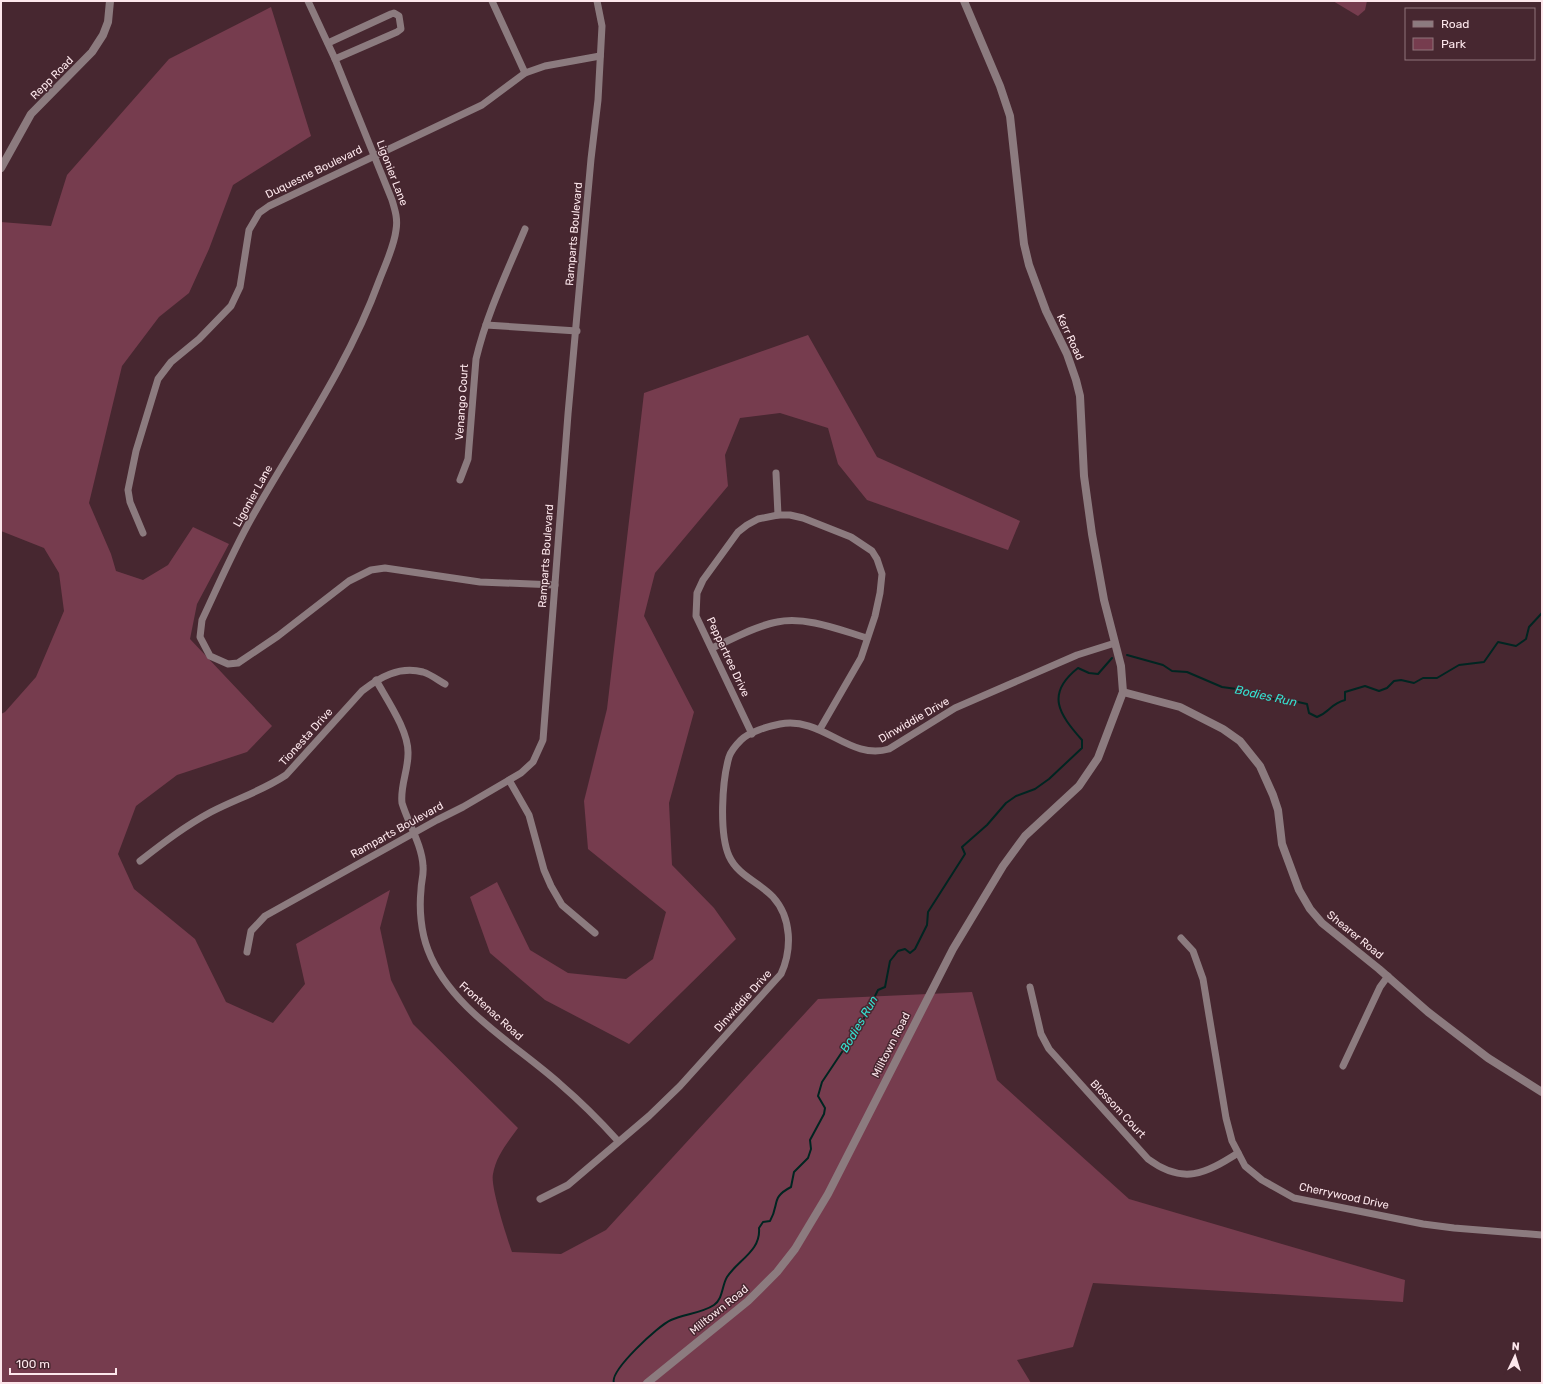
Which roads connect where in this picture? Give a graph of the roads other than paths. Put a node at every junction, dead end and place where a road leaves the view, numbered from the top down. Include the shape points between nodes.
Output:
1 (110, 1) edge
2 (308, 1) edge
3 (492, 1) edge
4 (597, 1) edge
5 (964, 1) edge
6 (328, 43) junction
7 (600, 56) junction
8 (335, 59) junction
9 (525, 73) junction
10 (374, 156) junction
11 (1, 168) edge
12 (524, 229) dead end
13 (486, 325) junction
14 (576, 332) junction
15 (776, 473) dead end
16 (460, 480) dead end
17 (778, 515) junction
18 (143, 533) dead end
19 (555, 585) junction
20 (867, 638) junction
21 (1115, 643) junction
22 (712, 648) junction
23 (376, 680) junction
24 (445, 684) dead end
25 (1123, 692) junction
26 (820, 729) junction
27 (752, 734) junction
28 (509, 780) junction
29 (414, 834) junction
30 (140, 861) dead end
31 (595, 933) dead end
32 (1181, 938) dead end
33 (247, 952) dead end
34 (1388, 976) junction
35 (1030, 987) dead end
36 (1343, 1066) dead end
37 (1542, 1092) edge
38 (618, 1141) junction
39 (1238, 1153) junction
40 (540, 1199) dead end
41 (1542, 1235) edge
42 (647, 1383) edge

1 - 11 street, Repp Road via 108,22 92,52 31,114
2 - 6 street, Ligonier Lane
3 - 9 street
4 - 7 street, Ramparts Boulevard via 602,26
5 - 21 street, Kerr Road via 1010,116 1024,244 1029,265 1046,311 1067,354 1080,396 1084,476 1092,534
6 - 8 street, Ligonier Lane
6 - 8 street via 390,14 399,16 402,25 397,32
7 - 9 street, Duquesne Boulevard via 545,66
7 - 14 street, Ramparts Boulevard
8 - 10 street, Ligonier Lane
9 - 10 street, Duquesne Boulevard via 482,105
10 - 18 street, Duquesne Boulevard via 270,206 259,213 254,221 246,238 238,296 158,379 136,451 128,490 130,502
10 - 19 street, Ligonier Lane via 396,214 395,239 373,298 338,371 250,521 202,620 200,637 210,656 228,664 238,663 273,640 349,581 371,570 385,568 480,582
12 - 13 street, Venango Court via 498,289
13 - 14 street
13 - 16 street, Venango Court via 476,359 468,459
14 - 19 street, Ramparts Boulevard
15 - 17 street
17 - 20 street, Peppertree Drive via 803,518 851,536 872,551 882,574 880,593
17 - 22 street, Peppertree Drive via 747,524 738,532 703,580 697,594 696,616
19 - 28 street, Ramparts Boulevard via 543,740 533,762
20 - 22 street via 804,622 778,622
20 - 26 street, Peppertree Drive via 860,658
21 - 25 street, Kerr Road via 1121,666
21 - 26 street, Dinwiddie Drive via 1050,666 956,708 880,752 852,747
22 - 27 street, Peppertree Drive
23 - 24 street, Tionesta Drive via 393,672 423,672
23 - 29 street, Frontenac Road via 405,733 408,744 401,794
23 - 30 street, Tionesta Drive via 362,691 286,775 179,831
25 - 34 street, Shearer Road via 1180,707 1223,729 1240,741 1260,766 1273,795 1278,810 1283,849 1299,890 1310,909 1322,923
25 - 42 street, Milltown Road via 1098,758 1079,786 1025,836 1003,866 953,949 828,1194 795,1249 777,1272 748,1301
26 - 27 street, Dinwiddie Drive via 803,724 781,724
27 - 38 street, Dinwiddie Drive via 742,738 730,756 726,771 723,842 740,872 773,897 783,914 788,928 788,960 781,974 680,1086
28 - 29 street, Ramparts Boulevard
28 - 31 street via 529,815 551,886 562,905
29 - 33 street, Ramparts Boulevard via 265,916 251,931
29 - 38 street, Frontenac Road via 423,864 420,890 422,928 427,949 438,973 474,1013 560,1084
32 - 39 street, Cherrywood Drive via 1194,951 1204,979 1226,1118
34 - 36 street via 1380,987
34 - 37 street, Shearer Road via 1428,1012 1488,1058
35 - 39 street, Blossom Court via 1041,1034 1049,1049 1148,1159 1162,1169 1185,1174 1212,1169
38 - 40 street, Dinwiddie Drive via 568,1185
39 - 41 street, Cherrywood Drive via 1245,1166 1262,1180 1294,1198 1423,1224

